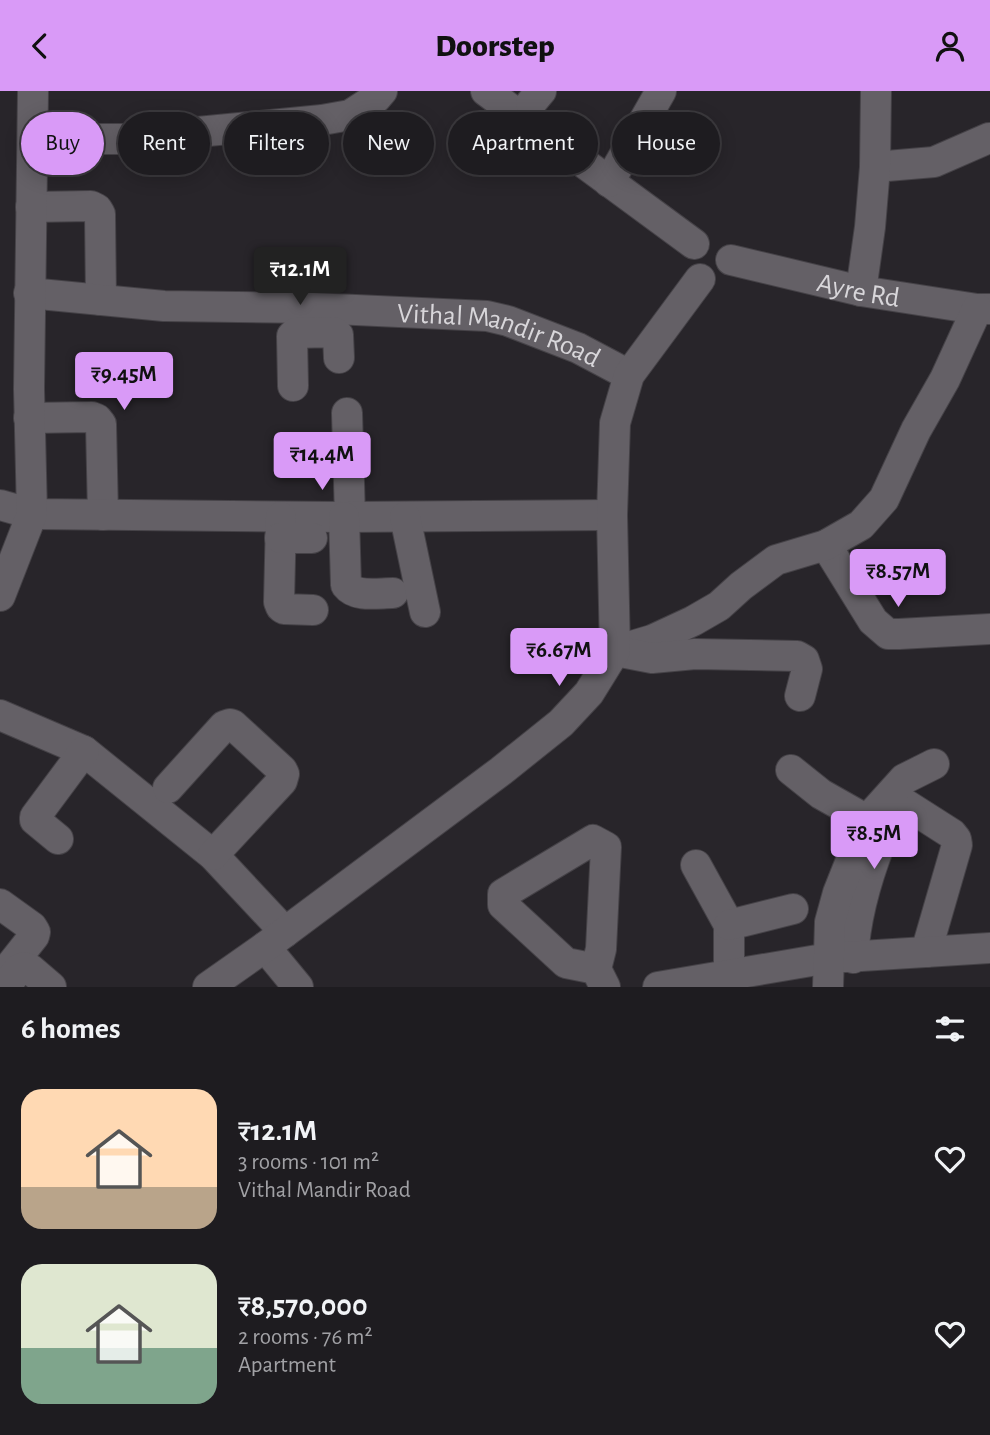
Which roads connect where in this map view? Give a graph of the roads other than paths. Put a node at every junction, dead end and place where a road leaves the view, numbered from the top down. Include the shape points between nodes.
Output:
1 (33, 91) edge
2 (382, 91) edge
3 (486, 91) edge
4 (661, 91) edge
5 (876, 91) edge
6 (33, 112) edge
7 (989, 138) edge
8 (104, 139) edge
9 (875, 167) junction
10 (32, 175) edge
11 (609, 182) junction
12 (32, 207) junction
13 (694, 244) junction
14 (731, 260) junction
15 (700, 279) junction
16 (861, 291) junction
17 (29, 293) junction
18 (101, 300) junction
19 (983, 309) edge
20 (312, 320) junction
21 (339, 358) dead end
22 (629, 376) junction
23 (293, 386) dead end
24 (347, 413) dead end
25 (29, 418) junction
26 (0, 505) edge
27 (32, 515) junction
28 (103, 515) junction
29 (612, 515) junction
30 (347, 517) junction
31 (405, 517) junction
32 (281, 527) junction
33 (312, 538) dead end
34 (827, 545) junction
35 (1, 592) edge
36 (393, 593) dead end
37 (313, 610) dead end
38 (425, 612) dead end
39 (990, 629) edge
40 (615, 651) junction
41 (800, 696) dead end
42 (0, 715) edge
43 (84, 751) junction
44 (934, 764) dead end
45 (791, 770) dead end
46 (168, 788) dead end
47 (867, 820) junction
48 (58, 839) dead end
49 (213, 855) junction
50 (696, 865) dead end
51 (0, 904) edge
52 (793, 909) dead end
53 (729, 925) junction
54 (275, 940) junction
55 (990, 948) edge
56 (926, 952) junction
57 (836, 968) edge
58 (729, 975) junction
59 (0, 979) edge
60 (5, 987) edge
61 (51, 987) edge
62 (208, 987) edge
63 (298, 987) edge
64 (658, 987) edge

1 - 6 street
2 - 8 street via 350,115 322,120
3 - 11 street
4 - 11 street
5 - 9 street
7 - 9 street via 934,162
9 - 16 street
10 - 12 street
11 - 13 street
12 - 17 street
12 - 18 street via 97,209
13 - 14 street via 707,238 721,242
13 - 15 street via 688,263
14 - 15 street via 721,278
14 - 16 street, Ayre Rd
15 - 22 street
16 - 19 street, Ayre Rd
17 - 18 street, Vithal Mandir Road
17 - 25 street
18 - 20 street, Vithal Mandir Road
19 - 34 street via 884,499 861,525
20 - 21 street via 336,333
20 - 22 street, Vithal Mandir Road via 488,316 578,348
20 - 23 street via 292,336
22 - 29 street via 615,423
24 - 30 street
25 - 27 street
25 - 28 street via 92,417 101,424
26 - 27 street
27 - 28 street
27 - 35 street
28 - 32 street
29 - 31 street
29 - 40 street
30 - 31 street
30 - 32 street
30 - 36 street via 346,585 356,593
31 - 38 street
32 - 33 street
32 - 37 street via 279,603 284,609
34 - 39 street via 873,621 888,633
34 - 40 street via 776,559 719,606 693,621
40 - 41 street via 652,657 797,656 807,670
40 - 54 street via 589,693 561,723
42 - 43 street
43 - 48 street via 35,817
43 - 49 street
44 - 47 street via 904,779
45 - 47 street via 821,794
46 - 49 street via 230,724 282,769 282,781
47 - 57 street via 832,912
49 - 54 street
50 - 53 street
51 - 59 street via 35,932
52 - 53 street
53 - 58 street
54 - 62 street
54 - 63 street
55 - 56 street
56 - 57 street
56 - 57 street via 957,845 952,834 905,804 890,816 857,923
57 - 58 street
58 - 64 street
60 - 61 street via 24,967

